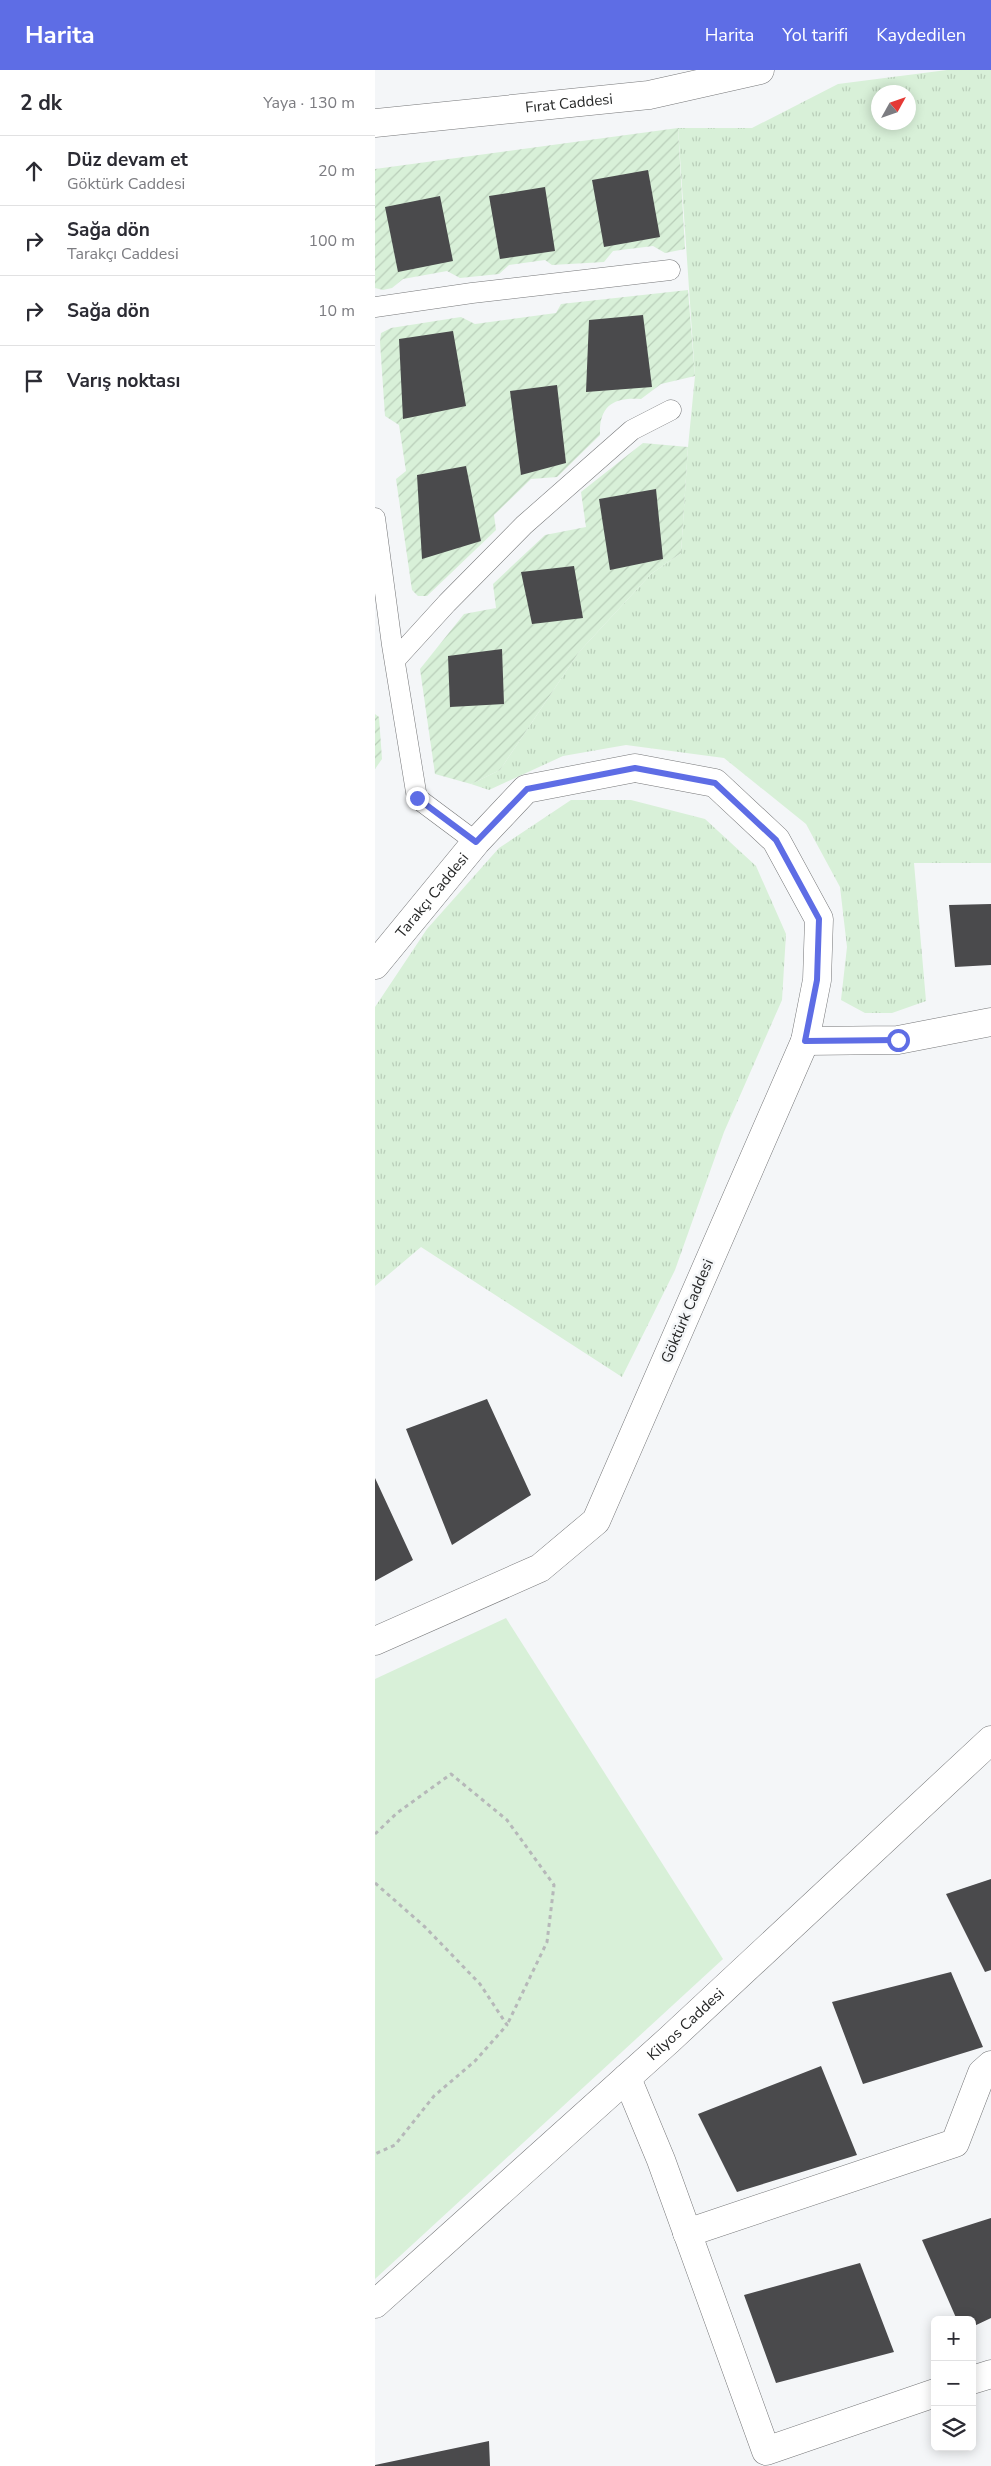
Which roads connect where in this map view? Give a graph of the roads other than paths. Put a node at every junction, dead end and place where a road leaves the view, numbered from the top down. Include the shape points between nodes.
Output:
1 (759, 70) edge
2 (375, 123) edge
3 (670, 270) dead end
4 (375, 307) edge
5 (671, 410) dead end
6 (375, 518) edge
7 (379, 586) edge
8 (395, 660) junction
9 (476, 842) junction
10 (375, 965) edge
11 (991, 1022) edge
12 (805, 1041) junction
13 (375, 1641) edge
14 (991, 1740) edge
15 (991, 2064) edge
16 (627, 2078) junction
17 (687, 2233) junction
18 (375, 2304) edge
19 (991, 2374) edge
20 (976, 2379) edge
21 (931, 2394) edge

1 - 2 street, Fırat Caddesi via 649,95
3 - 4 lane
5 - 8 lane via 632,430 524,525
6 - 7 lane
7 - 8 lane
8 - 9 lane via 417,798
9 - 10 street, Tarakçı Caddesi
9 - 12 street, Tarakçı Caddesi via 527,789 635,768 715,783 776,840 819,919 817,980
11 - 12 street via 898,1040
12 - 13 street, Göktürk Caddesi via 596,1521 540,1568
14 - 16 street, Kilyos Caddesi
15 - 17 street via 982,2072 955,2143
16 - 17 street
16 - 18 street, Kilyos Caddesi
17 - 21 street via 766,2450
19 - 20 street

